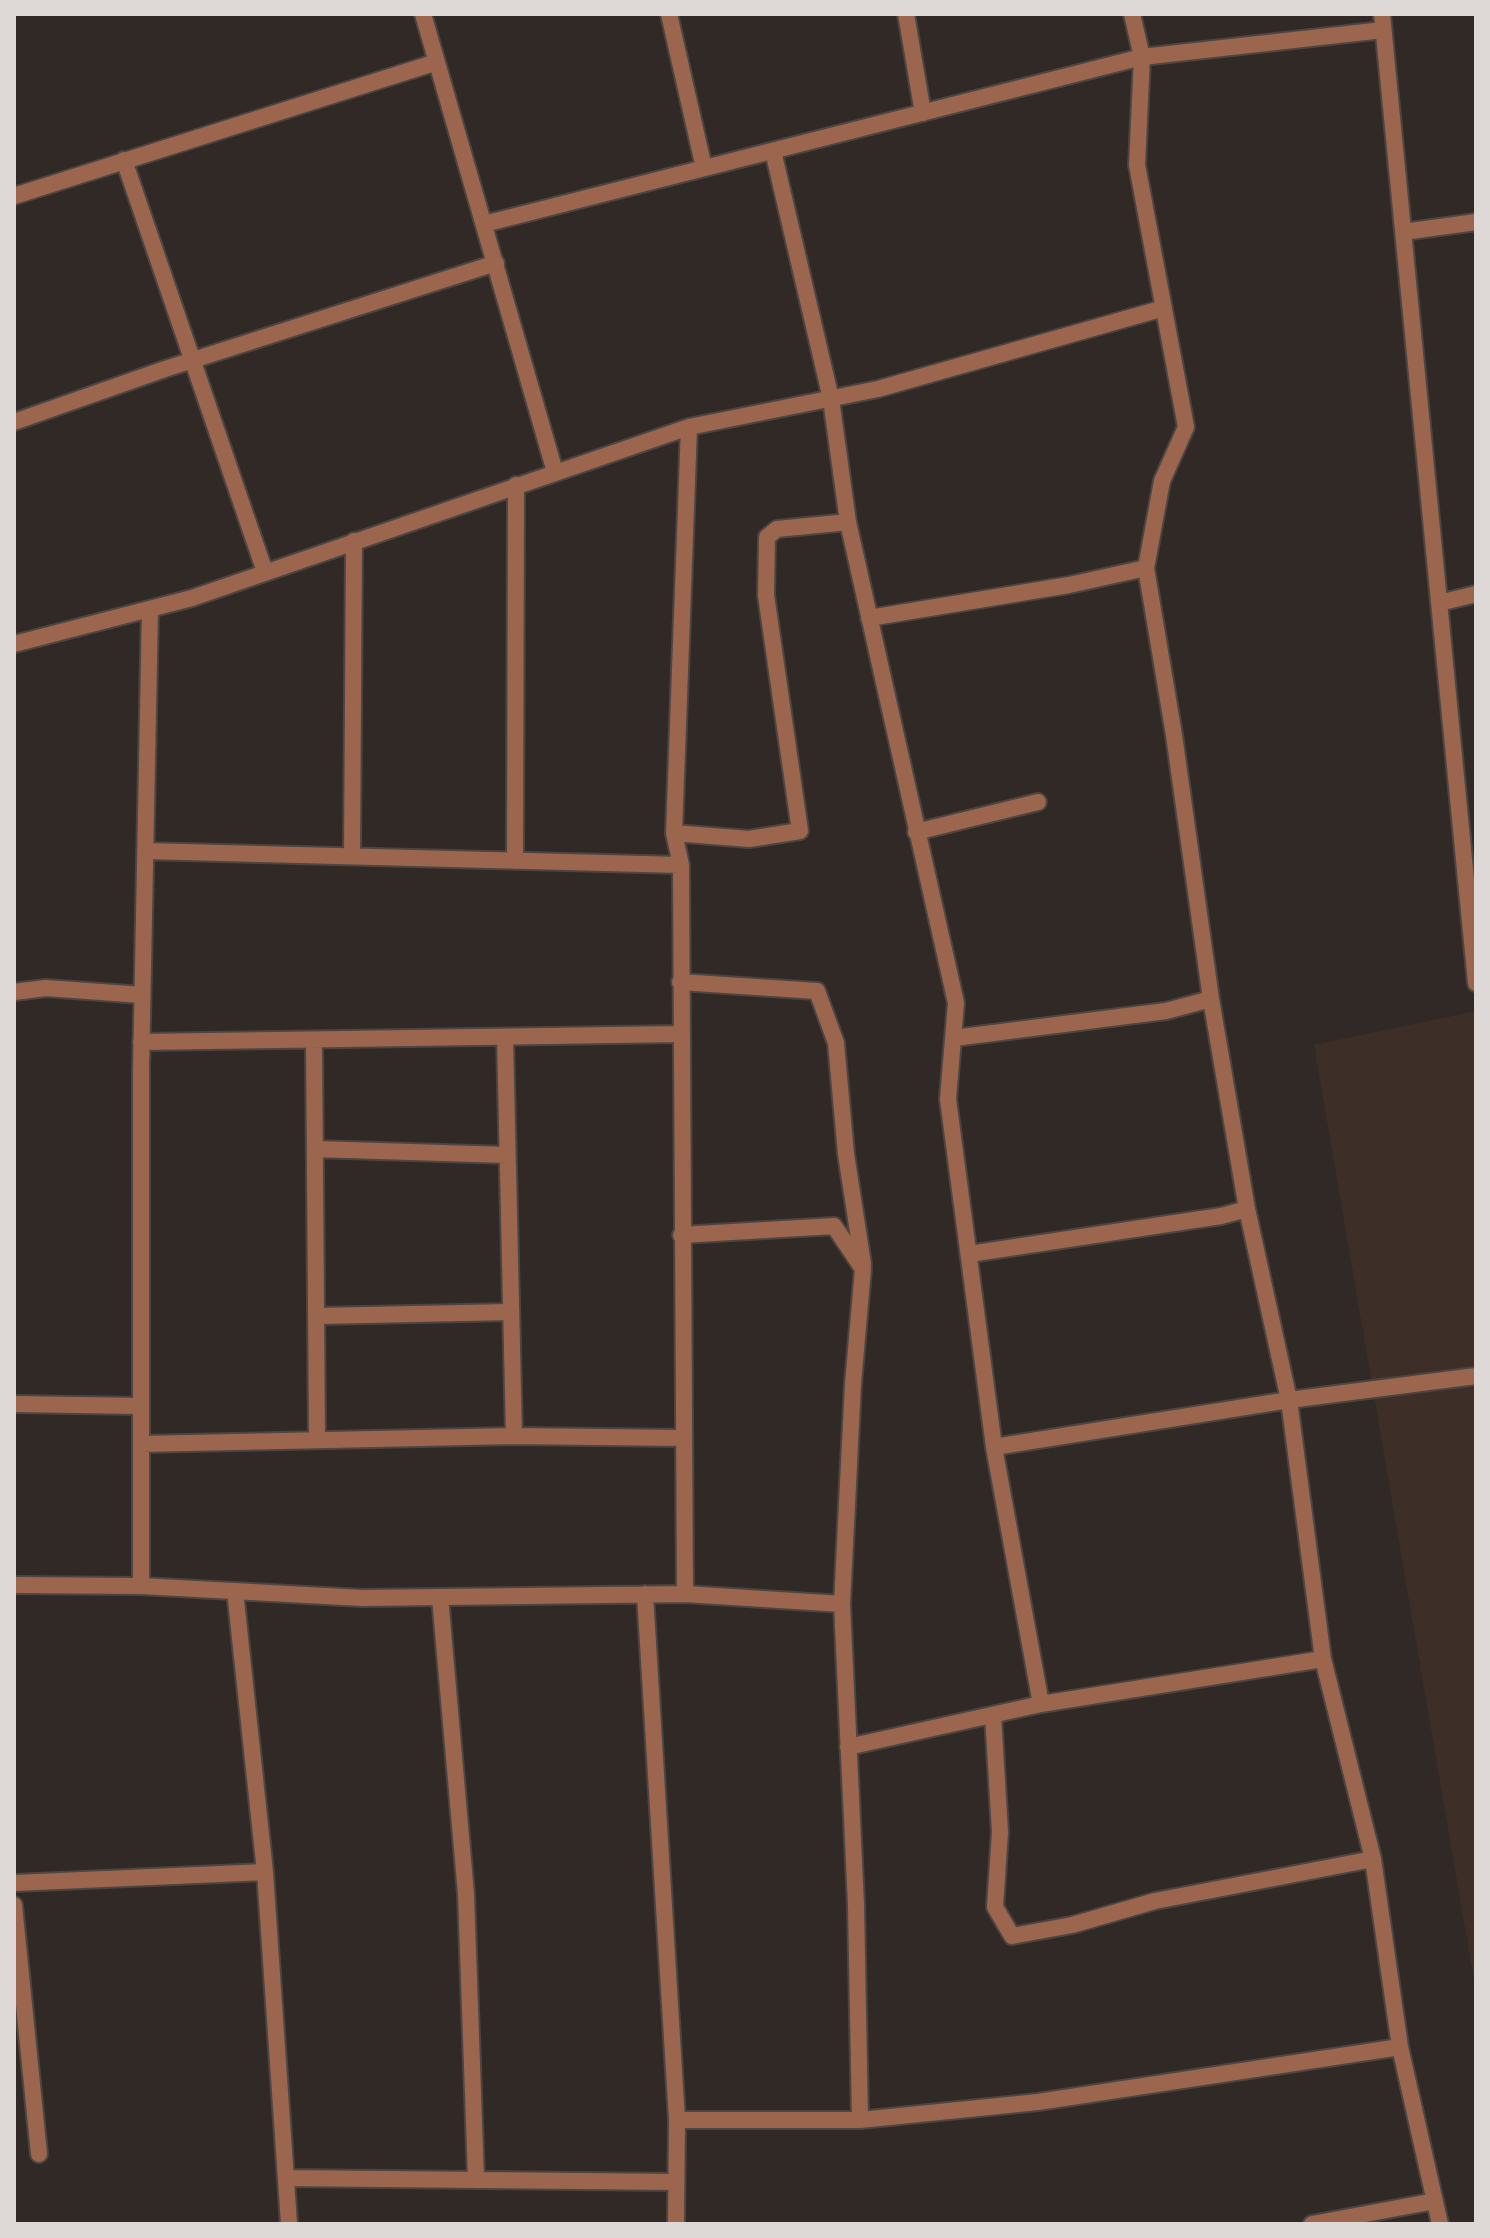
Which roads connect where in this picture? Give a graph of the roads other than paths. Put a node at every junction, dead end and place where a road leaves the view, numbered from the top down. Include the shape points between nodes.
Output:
1 (423, 14) edge
2 (669, 14) edge
3 (906, 14) edge
4 (1132, 14) edge
5 (1382, 22) edge
6 (1142, 57) junction
7 (437, 62) junction
8 (923, 113) junction
9 (773, 151) junction
10 (124, 160) junction
11 (704, 168) junction
12 (14, 196) edge
13 (1476, 222) edge
14 (484, 224) junction
15 (1403, 232) junction
16 (496, 263) junction
17 (1164, 308) junction
18 (191, 361) junction
19 (831, 399) junction
20 (14, 422) edge
21 (689, 427) junction
22 (555, 472) junction
23 (516, 485) junction
24 (848, 522) junction
25 (354, 541) junction
26 (1146, 568) junction
27 (265, 572) junction
28 (1476, 594) edge
29 (1439, 603) junction
30 (150, 609) junction
31 (869, 618) junction
32 (14, 644) edge
33 (1038, 802) dead end
34 (916, 832) junction
35 (674, 833) junction
36 (1469, 833) edge
37 (145, 851) junction
38 (352, 856) junction
39 (515, 861) junction
40 (681, 865) junction
41 (680, 982) junction
42 (1476, 983) edge
43 (14, 992) edge
44 (142, 995) junction
45 (1211, 999) junction
46 (680, 1034) junction
47 (505, 1037) junction
48 (954, 1038) junction
49 (314, 1040) junction
50 (141, 1042) junction
51 (315, 1149) junction
52 (507, 1155) junction
53 (1247, 1209) junction
54 (681, 1235) junction
55 (969, 1254) junction
56 (863, 1269) junction
57 (511, 1312) junction
58 (317, 1316) junction
59 (1476, 1376) edge
60 (1289, 1400) junction
61 (14, 1404) edge
62 (141, 1406) junction
63 (514, 1436) junction
64 (683, 1438) junction
65 (317, 1439) junction
66 (141, 1444) junction
67 (994, 1447) junction
68 (14, 1585) edge
69 (141, 1586) junction
70 (235, 1591) junction
71 (645, 1594) junction
72 (685, 1594) junction
73 (440, 1597) junction
74 (842, 1604) junction
75 (1323, 1659) junction
76 (1041, 1704) junction
77 (993, 1715) junction
78 (848, 1747) junction
79 (1373, 1859) junction
80 (265, 1872) junction
81 (14, 1883) edge
82 (14, 1905) edge
83 (1400, 2047) junction
84 (677, 2120) junction
85 (860, 2120) junction
86 (39, 2154) dead end
87 (286, 2178) junction
88 (476, 2179) junction
89 (676, 2182) junction
90 (1435, 2201) junction
91 (289, 2224) edge
92 (676, 2224) edge
93 (1312, 2224) edge
94 (1440, 2224) edge

1 - 7 street
2 - 11 street
3 - 8 street
4 - 6 street
5 - 6 street
5 - 15 street
6 - 8 street
6 - 17 street via 1137,165
7 - 10 street
7 - 14 street
8 - 9 street
9 - 11 street
9 - 19 street
10 - 12 street
10 - 18 street
11 - 14 street
13 - 15 street
14 - 16 street
15 - 29 street
16 - 18 street
16 - 22 street
17 - 19 street
17 - 26 street via 1186,427 1162,481
18 - 20 street
18 - 27 street
19 - 21 street
19 - 24 street
21 - 22 street
21 - 35 street
22 - 23 street
23 - 25 street
23 - 39 street
24 - 31 street
24 - 35 street via 777,529 767,537 766,595 800,831 749,839
25 - 27 street
25 - 38 street
26 - 31 street
26 - 45 street
27 - 30 street
28 - 29 street
29 - 36 street
30 - 32 street
30 - 37 street
31 - 34 street
33 - 34 street
34 - 48 street via 956,1003
35 - 40 street
36 - 42 street
37 - 38 street
37 - 44 street
38 - 39 street
39 - 40 street
40 - 41 street
41 - 46 street
41 - 56 street via 817,991 836,1043
43 - 44 street via 46,988
44 - 50 street
45 - 48 street via 1166,1011
45 - 53 street
46 - 47 street
46 - 54 street
47 - 49 street
47 - 52 street
48 - 55 street via 948,1099
49 - 50 street
49 - 51 street
50 - 62 street
51 - 52 street
51 - 58 street
52 - 57 street
53 - 55 street
53 - 60 street
54 - 56 street via 834,1226
54 - 64 street
55 - 67 street
56 - 74 street
57 - 58 street
57 - 63 street
58 - 65 street
59 - 60 street
60 - 67 street
60 - 75 street
61 - 62 street
62 - 66 street
63 - 64 street
63 - 65 street
64 - 72 street
65 - 66 street
66 - 69 street
67 - 76 street
68 - 69 street
69 - 70 street
70 - 73 street
70 - 80 street
71 - 72 street
71 - 73 street
71 - 84 street
72 - 74 street
73 - 88 street via 466,1894
74 - 78 street
75 - 76 street
75 - 79 street
76 - 77 street
77 - 78 street
77 - 79 street via 1000,1832 995,1907 1012,1936 1155,1901
78 - 85 street
79 - 83 street
80 - 81 street
80 - 87 street
82 - 86 street
83 - 85 street via 1038,2102
83 - 90 street
84 - 85 street
84 - 89 street
87 - 88 street
87 - 91 street
88 - 89 street
89 - 92 street
90 - 93 street
90 - 94 street

